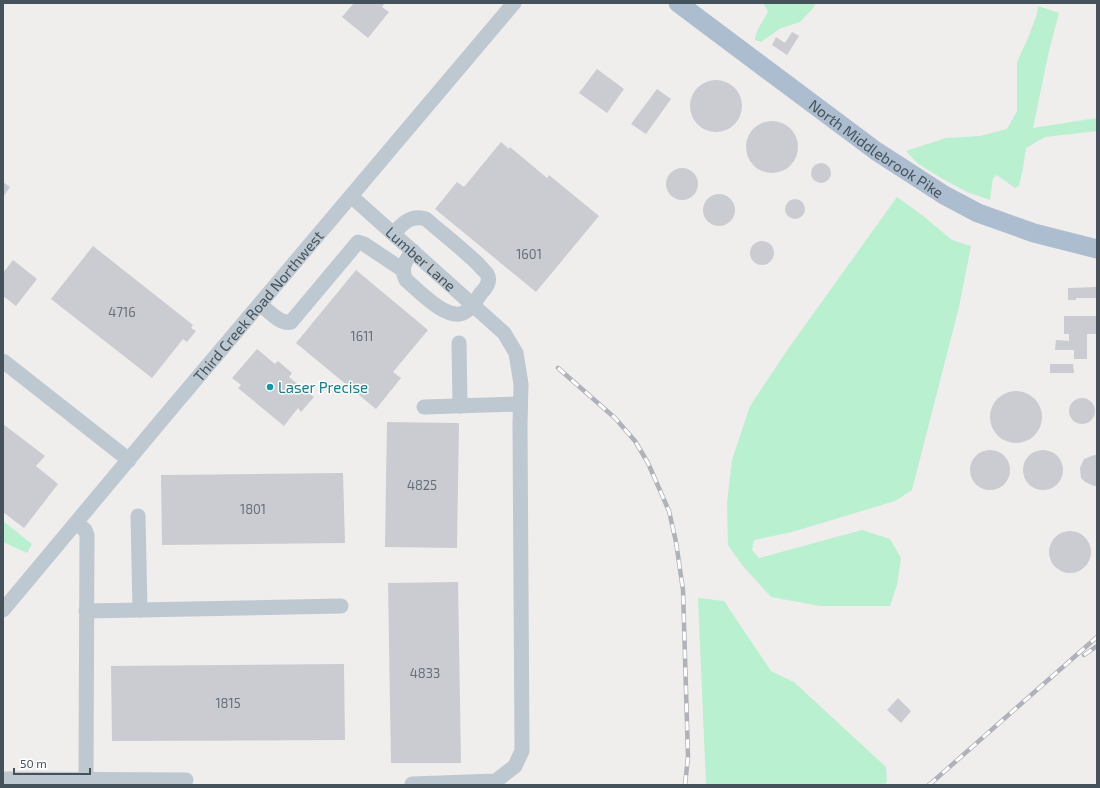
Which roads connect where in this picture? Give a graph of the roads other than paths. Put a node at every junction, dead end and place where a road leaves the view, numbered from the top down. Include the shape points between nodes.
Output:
1 (514, 3) edge
2 (678, 3) edge
3 (351, 196) junction
4 (393, 234) junction
5 (1097, 249) edge
6 (413, 251) junction
7 (403, 270) junction
8 (260, 304) junction
9 (473, 304) junction
10 (459, 343) dead end
11 (3, 361) edge
12 (520, 404) junction
13 (460, 406) junction
14 (424, 407) dead end
15 (129, 460) junction
16 (138, 516) dead end
17 (76, 523) junction
18 (341, 606) dead end
19 (3, 610) edge
20 (140, 610) junction
21 (86, 611) junction
22 (3, 779) edge
23 (86, 779) junction
24 (186, 780) dead end
25 (412, 784) dead end

1 - 3 street, Third Creek Road Northwest
2 - 5 main road, North Middlebrook Pike via 876,151 944,195 978,213 1034,233
3 - 4 street, Lumber Lane
3 - 8 street, Third Creek Road Northwest
4 - 6 street, Lumber Lane
4 - 9 street via 407,220 416,217 426,219 473,259 488,275 489,280
6 - 7 street via 405,261
6 - 9 street, Lumber Lane
7 - 8 street via 358,242 291,322 280,320
7 - 9 street via 406,280 443,310 464,313
8 - 15 street, Third Creek Road Northwest
9 - 12 street, Lumber Lane via 504,333 516,353 521,384
10 - 13 street
11 - 15 street
12 - 13 street
12 - 25 street, Lumber Lane via 522,751 515,766 496,781
13 - 14 street
15 - 17 street, Third Creek Road Northwest
16 - 20 street
17 - 19 street, Third Creek Road Northwest
17 - 21 street via 86,535
18 - 20 street
20 - 21 street
21 - 23 street
22 - 23 street
23 - 24 street

